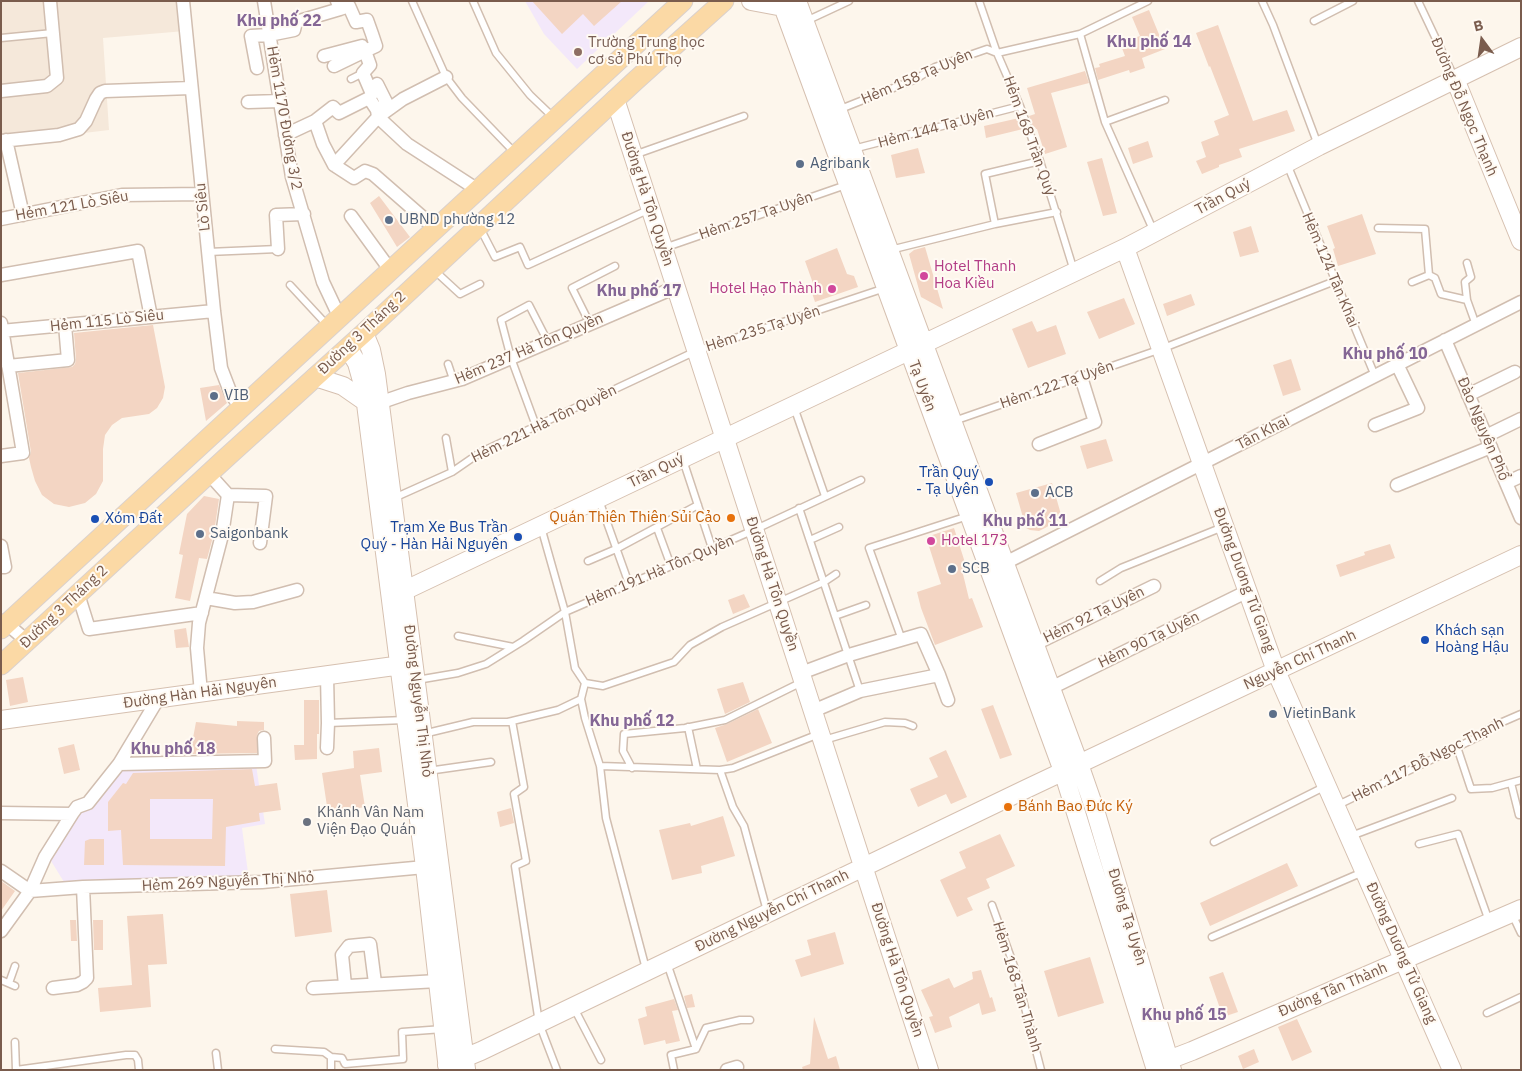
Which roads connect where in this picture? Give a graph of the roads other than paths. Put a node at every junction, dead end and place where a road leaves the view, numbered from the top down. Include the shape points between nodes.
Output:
1 (50, 1) edge
2 (183, 1) edge
3 (264, 1) edge
4 (412, 1) edge
5 (473, 1) edge
6 (683, 1) edge
7 (724, 1) edge
8 (751, 1) edge
9 (849, 1) edge
10 (979, 1) edge
11 (1148, 1) edge
12 (1262, 1) edge
13 (1353, 1) edge
14 (1418, 1) edge
15 (787, 3) edge
16 (338, 5) edge
17 (1314, 21) dead end
18 (804, 22) junction
19 (53, 33) junction
20 (1080, 34) junction
21 (269, 35) junction
22 (1, 38) edge
23 (1521, 47) edge
24 (364, 51) junction
25 (997, 53) junction
26 (324, 56) dead end
27 (334, 66) dead end
28 (257, 68) dead end
29 (363, 73) junction
30 (446, 77) junction
31 (351, 79) dead end
32 (1454, 79) junction
33 (598, 80) junction
34 (377, 84) dead end
35 (190, 88) junction
36 (1, 91) edge
37 (369, 98) junction
38 (615, 99) junction
39 (1165, 100) dead end
40 (280, 101) junction
41 (248, 102) dead end
42 (1020, 106) junction
43 (837, 110) junction
44 (378, 113) junction
45 (744, 116) dead end
46 (555, 118) junction
47 (315, 121) junction
48 (1105, 122) junction
49 (285, 135) junction
50 (4, 141) edge
51 (1319, 146) junction
52 (852, 150) junction
53 (517, 154) junction
54 (633, 156) junction
55 (1040, 161) junction
56 (1286, 163) junction
57 (334, 165) junction
58 (848, 184) junction
59 (478, 190) junction
60 (202, 194) junction
61 (650, 209) junction
62 (1057, 212) junction
63 (304, 214) junction
64 (23, 215) junction
65 (351, 216) dead end
66 (1, 219) edge
67 (995, 224) junction
68 (478, 225) junction
69 (1378, 228) dead end
70 (436, 229) junction
71 (1154, 234) junction
72 (1521, 241) edge
73 (663, 248) junction
74 (1125, 248) junction
75 (278, 249) joint
76 (889, 250) junction
77 (208, 252) junction
78 (1467, 264) dead end
79 (615, 266) dead end
80 (432, 268) junction
81 (391, 271) junction
82 (1075, 272) junction
83 (1, 275) edge
84 (1429, 275) junction
85 (1335, 282) junction
86 (1412, 282) dead end
87 (480, 284) dead end
88 (290, 286) dead end
89 (676, 287) junction
90 (886, 288) junction
91 (1467, 300) junction
92 (1521, 302) edge
93 (214, 311) junction
94 (151, 316) junction
95 (338, 319) junction
96 (590, 324) junction
97 (65, 325) junction
98 (1476, 325) junction
99 (2, 328) edge
100 (364, 333) junction
101 (1445, 340) junction
102 (548, 342) junction
103 (916, 347) junction
104 (348, 348) junction
105 (1162, 349) junction
106 (696, 351) junction
107 (511, 358) junction
108 (448, 364) dead end
109 (1397, 364) junction
110 (8, 366) junction
111 (1515, 372) dead end
112 (1081, 376) junction
113 (1375, 376) junction
114 (315, 377) junction
115 (454, 382) junction
116 (1468, 395) junction
117 (373, 402) junction
118 (794, 405) junction
119 (241, 408) junction
120 (1521, 419) edge
121 (953, 422) junction
122 (1375, 425) dead end
123 (536, 426) junction
124 (446, 438) dead end
125 (724, 438) junction
126 (1488, 442) junction
127 (1039, 444) dead end
128 (1, 456) edge
129 (682, 458) junction
130 (1202, 463) junction
131 (452, 472) junction
132 (209, 474) junction
133 (1521, 476) edge
134 (861, 480) dead end
135 (1506, 484) junction
136 (1397, 485) dead end
137 (228, 495) junction
138 (825, 496) junction
139 (599, 498) junction
140 (392, 499) junction
141 (698, 505) junction
142 (800, 508) junction
143 (969, 515) junction
144 (1521, 518) edge
145 (540, 526) junction
146 (1225, 526) junction
147 (839, 527) dead end
148 (657, 528) junction
149 (754, 530) junction
150 (810, 540) junction
151 (260, 543) dead end
152 (1, 546) edge
153 (712, 548) junction
154 (616, 549) junction
155 (1521, 555) edge
156 (588, 561) dead end
157 (671, 566) junction
158 (1, 567) edge
159 (997, 567) junction
160 (836, 574) dead end
161 (1100, 581) dead end
162 (824, 582) junction
163 (629, 584) junction
164 (1154, 586) dead end
165 (297, 590) dead end
166 (1248, 591) junction
167 (78, 594) junction
168 (397, 594) junction
169 (206, 598) junction
170 (778, 603) junction
171 (866, 605) dead end
172 (566, 612) junction
173 (202, 613) junction
174 (835, 616) junction
175 (3, 625) edge
176 (458, 636) dead end
177 (902, 640) junction
178 (27, 641) junction
179 (1035, 644) junction
180 (513, 647) junction
181 (849, 656) junction
182 (1, 665) edge
183 (1276, 671) junction
184 (407, 672) junction
185 (327, 675) junction
186 (939, 675) junction
187 (802, 677) junction
188 (585, 684) junction
189 (1051, 688) junction
190 (860, 691) junction
191 (201, 693) junction
192 (158, 699) junction
193 (581, 699) junction
194 (948, 700) dead end
195 (813, 711) junction
196 (1521, 714) edge
197 (1, 720) edge
198 (406, 720) junction
199 (512, 721) junction
200 (328, 723) junction
201 (913, 726) dead end
202 (688, 727) junction
203 (422, 734) junction
204 (821, 737) junction
205 (264, 738) dead end
206 (1457, 747) junction
207 (327, 748) dead end
208 (491, 762) dead end
209 (119, 764) junction
210 (600, 766) junction
211 (632, 768) junction
212 (1071, 768) junction
213 (697, 769) junction
214 (720, 770) junction
215 (427, 771) junction
216 (1521, 780) edge
217 (1511, 783) junction
218 (1327, 785) junction
219 (1452, 798) dead end
220 (1336, 806) junction
221 (1, 813) edge
222 (72, 814) junction
223 (1521, 814) edge
224 (1350, 837) junction
225 (1214, 842) dead end
226 (1419, 844) dead end
227 (425, 867) junction
228 (863, 867) junction
229 (1, 871) edge
230 (1365, 871) junction
231 (83, 887) junction
232 (30, 891) junction
233 (992, 905) dead end
234 (1516, 911) edge
235 (768, 913) junction
236 (1489, 922) junction
237 (1, 931) edge
238 (1521, 933) edge
239 (1212, 937) dead end
240 (1404, 960) junction
241 (667, 962) junction
242 (14, 966) dead end
243 (647, 971) junction
244 (1, 980) edge
245 (438, 981) junction
246 (375, 984) junction
247 (345, 986) junction
248 (53, 988) dead end
249 (313, 988) dead end
250 (1521, 997) edge
251 (573, 1007) junction
252 (1487, 1012) dead end
253 (750, 1020) dead end
254 (539, 1023) junction
255 (444, 1029) junction
256 (15, 1042) dead end
257 (275, 1049) dead end
258 (696, 1049) junction
259 (216, 1053) dead end
260 (331, 1057) junction
261 (601, 1060) dead end
262 (465, 1064) edge
263 (1160, 1067) edge
264 (448, 1068) edge
265 (16, 1070) edge
266 (140, 1070) edge
267 (218, 1070) edge
268 (331, 1070) edge
269 (557, 1070) edge
270 (674, 1070) edge
271 (929, 1070) edge
272 (1041, 1070) edge
273 (1452, 1070) edge

1 - 19 street
2 - 35 street, Lò Siêu
3 - 21 street, Hẻm 1170 Đường 3/2
4 - 30 lane
5 - 46 lane via 496,53 530,95
6 - 33 main road, Đường 3 Tháng 2
7 - 38 main road, Đường 3 Tháng 2
8 - 15 main road
9 - 18 lane
10 - 25 lane, Hẻm 168 Trần Quý
11 - 20 lane, Hẻm 158 Tạ Uyên
12 - 51 lane
13 - 17 lane
14 - 32 lane, Đường Đỗ Ngọc Thạnh
15 - 18 main road, Tạ Uyên
15 - 58 main road, Tạ Uyên
16 - 21 street via 296,22 294,30
16 - 24 street via 349,6 356,22 367,20 376,46
18 - 43 main road, Tạ Uyên
19 - 22 lane
19 - 36 street via 58,78 47,86
20 - 25 lane, Hẻm 158 Tạ Uyên
20 - 48 lane
21 - 28 street via 252,36
21 - 40 street, Hẻm 1170 Đường 3/2
23 - 32 main road, Trần Quý
24 - 26 street via 362,46
24 - 27 street
24 - 29 street via 370,65
25 - 42 lane, Hẻm 168 Trần Quý
25 - 43 lane, Hẻm 158 Tạ Uyên via 987,49 935,67 916,79
29 - 31 lane
29 - 37 street via 372,94
30 - 44 street
30 - 53 lane
32 - 51 main road, Trần Quý
32 - 72 main road, Đường Đỗ Ngọc Thạnh
33 - 38 main road
33 - 46 main road, Đường 3 Tháng 2
34 - 44 street via 387,104
35 - 50 street via 105,91 99,94 79,129 59,135
35 - 60 street, Lò Siêu
37 - 44 street
37 - 47 street via 339,113 333,106
38 - 54 main road, Đường Hà Tôn Quyền
38 - 68 main road, Đường 3 Tháng 2
39 - 48 lane
40 - 41 street
40 - 49 street, Hẻm 1170 Đường 3/2
42 - 52 lane, Hẻm 144 Tạ Uyên
42 - 55 lane, Hẻm 168 Trần Quý
43 - 52 main road, Tạ Uyên
44 - 57 street
44 - 59 street via 407,144
45 - 54 lane
46 - 53 main road, Đường 3 Tháng 2
47 - 49 street
47 - 57 street
48 - 71 lane
49 - 63 street, Hẻm 1170 Đường 3/2 via 292,177
50 - 64 street
51 - 56 main road, Trần Quý
52 - 76 main road, Tạ Uyên
53 - 59 main road, Đường 3 Tháng 2
54 - 61 main road, Đường Hà Tôn Quyền
55 - 62 lane, Hẻm 168 Trần Quý
55 - 67 lane via 985,174
56 - 71 main road, Trần Quý
56 - 85 lane, Hẻm 124 Tân Khai
57 - 70 street via 354,178 365,171 373,174
58 - 73 lane, Hẻm 257 Tạ Uyên
58 - 90 main road, Tạ Uyên
59 - 70 main road, Đường 3 Tháng 2
60 - 64 street, Hẻm 121 Lò Siêu via 122,195
60 - 77 street, Lò Siêu
61 - 68 lane via 528,265 520,247 495,257
61 - 73 main road, Đường Hà Tôn Quyền
62 - 67 lane
62 - 82 lane, Hẻm 168 Trần Quý
63 - 75 street via 276,215
63 - 95 street, Hẻm 1170 Đường 3/2 via 323,282
64 - 66 street, Hẻm 121 Lò Siêu
65 - 81 street
67 - 76 lane
68 - 80 main road, Đường 3 Tháng 2
69 - 84 lane via 1425,229
70 - 81 main road, Đường 3 Tháng 2
71 - 74 main road, Trần Quý
73 - 89 main road, Đường Hà Tôn Quyền
74 - 82 main road, Trần Quý
74 - 105 main road, Đường Dương Tử Giang
75 - 77 lane
76 - 103 main road, Tạ Uyên
77 - 93 street, Lò Siêu
78 - 91 lane via 1471,277 1465,282
79 - 96 lane via 572,288
80 - 87 lane via 460,294
80 - 100 main road, Đường 3 Tháng 2
81 - 95 main road, Đường 3 Tháng 2
82 - 103 main road, Trần Quý
83 - 94 street via 138,251
84 - 86 lane
84 - 91 lane via 1435,278 1441,294
85 - 105 lane, Hẻm 122 Tạ Uyên
85 - 113 lane, Hẻm 124 Tân Khai
88 - 95 lane
89 - 96 street, Hẻm 237 Hà Tôn Quyền
89 - 106 main road, Đường Hà Tôn Quyền
90 - 103 main road, Tạ Uyên
90 - 106 lane, Hẻm 235 Tạ Uyên
91 - 98 lane
92 - 98 street, Tân Khai
93 - 94 street, Hẻm 115 Lò Siêu
93 - 119 street, Lò Siêu via 221,368 231,394
94 - 97 street, Hẻm 115 Lò Siêu
95 - 100 main road
95 - 104 main road
95 - 119 main road, Đường 3 Tháng 2
96 - 102 street, Hẻm 237 Hà Tôn Quyền
97 - 99 street, Hẻm 115 Lò Siêu
97 - 110 street via 68,360
98 - 101 street, Tân Khai
99 - 110 street
100 - 104 main road, Đường 3 Tháng 2
100 - 117 main road, Đường Nguyễn Thị Nhỏ via 371,350
101 - 109 street, Tân Khai
101 - 116 street, Đào Nguyên Phổ
102 - 107 street, Hẻm 237 Hà Tôn Quyền
102 - 107 lane via 529,305 501,320
103 - 118 main road, Trần Quý
103 - 121 main road, Tạ Uyên
103 - 143 main road, Tạ Uyên
104 - 114 main road, Đường 3 Tháng 2
104 - 117 main road, Đường Nguyễn Thị Nhỏ
105 - 112 lane, Hẻm 122 Tạ Uyên
105 - 130 main road, Đường Dương Tử Giang
106 - 123 lane, Hẻm 221 Hà Tôn Quyền
106 - 125 main road, Đường Hà Tôn Quyền
107 - 115 street, Hẻm 237 Hà Tôn Quyền
107 - 123 lane
108 - 115 lane
109 - 113 street, Tân Khai
109 - 122 street via 1418,408
110 - 128 street via 23,453
111 - 116 street
112 - 121 lane, Hẻm 122 Tạ Uyên
112 - 127 street via 1095,422
113 - 130 street, Tân Khai
114 - 117 main road via 343,386
114 - 132 main road, Đường 3 Tháng 2
115 - 117 street, Hẻm 237 Hà Tôn Quyền
116 - 126 street, Đào Nguyên Phổ
117 - 140 main road, Đường Nguyễn Thị Nhỏ
117 - 168 main road, Đường Nguyễn Thị Nhỏ
118 - 125 main road, Trần Quý
118 - 138 lane
119 - 175 main road, Đường 3 Tháng 2
120 - 126 street
121 - 159 main road, Tạ Uyên
123 - 131 lane, Hẻm 221 Hà Tôn Quyền via 481,452
124 - 131 lane
125 - 129 main road, Trần Quý
125 - 149 main road, Đường Hà Tôn Quyền
126 - 135 street, Đào Nguyên Phổ
126 - 136 street
129 - 139 main road, Trần Quý
129 - 141 lane
130 - 146 main road, Đường Dương Tử Giang
130 - 159 street, Tân Khai
131 - 140 lane, Hẻm 221 Hà Tôn Quyền
132 - 137 street
132 - 167 main road, Đường 3 Tháng 2
133 - 135 street
134 - 138 lane, Hẻm 191 Hà Tôn Quyền
135 - 144 street, Đào Nguyên Phổ
137 - 151 street via 266,496
137 - 169 street
138 - 142 lane, Hẻm 191 Hà Tôn Quyền
139 - 145 main road, Trần Quý
139 - 154 lane
140 - 168 main road, Đường Nguyễn Thị Nhỏ
141 - 148 lane
141 - 153 lane
142 - 149 lane, Hẻm 191 Hà Tôn Quyền
142 - 150 lane
143 - 159 main road, Tạ Uyên
143 - 177 lane via 869,548
145 - 168 main road, Trần Quý
145 - 172 lane
146 - 161 lane via 1121,568
146 - 166 main road, Đường Dương Tử Giang
147 - 150 lane
148 - 154 lane
148 - 157 lane
149 - 153 lane, Hẻm 191 Hà Tôn Quyền
149 - 170 main road, Đường Hà Tôn Quyền
150 - 162 lane
152 - 158 street via 5,567
153 - 157 lane, Hẻm 191 Hà Tôn Quyền
154 - 156 lane
154 - 163 lane
155 - 183 main road, Nguyễn Chí Thanh
157 - 163 lane, Hẻm 191 Hà Tôn Quyền
159 - 179 main road, Tạ Uyên
159 - 212 main road, Tạ Uyên
160 - 162 lane
162 - 170 lane
162 - 174 lane
163 - 172 lane, Hẻm 191 Hà Tôn Quyền
164 - 179 street, Hẻm 92 Tạ Uyên
165 - 169 street via 253,602 235,603
166 - 183 main road, Đường Dương Tử Giang
166 - 189 street, Hẻm 90 Tạ Uyên
167 - 173 street via 89,629
167 - 178 main road, Đường 3 Tháng 2
168 - 184 main road, Đường Nguyễn Thị Nhỏ
169 - 173 street
170 - 187 main road, Đường Hà Tôn Quyền
170 - 188 lane via 690,645 674,662 603,686
171 - 174 lane
172 - 180 lane, Hẻm 191 Hà Tôn Quyền
172 - 188 lane via 575,668
173 - 191 street via 197,648
174 - 181 lane
175 - 178 street
176 - 180 lane
177 - 181 street
177 - 186 street via 921,634
178 - 182 main road, Đường 3 Tháng 2
179 - 189 main road, Tạ Uyên
180 - 184 lane, Hẻm 191 Hà Tôn Quyền via 486,664 458,673
181 - 187 street
181 - 190 lane
183 - 212 main road, Nguyễn Chí Thanh
183 - 218 main road, Đường Dương Tử Giang
184 - 185 main road, Đường Hàn Hải Nguyên
184 - 198 main road, Đường Nguyễn Thị Nhỏ
184 - 203 main road, Đường Nguyễn Thị Nhỏ
185 - 191 main road, Đường Hàn Hải Nguyên
185 - 200 street
186 - 190 street
186 - 194 street
187 - 195 main road, Đường Hà Tôn Quyền
187 - 202 lane via 725,720
188 - 193 lane
189 - 212 main road, Tạ Uyên
190 - 195 street
191 - 192 main road, Đường Hàn Hải Nguyên
192 - 197 main road, Đường Hàn Hải Nguyên
192 - 209 street
193 - 199 lane via 558,710
193 - 210 lane
195 - 204 main road, Đường Hà Tôn Quyền
196 - 206 lane, Hẻm 117 Đỗ Ngọc Thạnh
198 - 200 lane
198 - 227 main road, Đường Nguyễn Thị Nhỏ
199 - 203 lane via 473,722
199 - 254 lane via 524,787 514,794 526,861 515,866
200 - 207 street
201 - 204 lane via 885,722
202 - 211 lane via 624,734 623,751
202 - 213 lane
203 - 215 main road, Đường Nguyễn Thị Nhỏ
204 - 214 lane
204 - 228 main road, Đường Hà Tôn Quyền
205 - 209 street via 265,761
206 - 217 lane via 1472,790
206 - 220 lane, Hẻm 117 Đỗ Ngọc Thạnh
208 - 215 lane
209 - 222 street via 88,803 77,807
210 - 211 lane
210 - 243 lane via 606,818
211 - 213 lane
212 - 228 main road, Đường Nguyễn Chí Thanh
212 - 263 main road, Đường Tạ Uyên via 1094,810
213 - 214 lane
214 - 235 lane via 733,807 744,826
215 - 262 main road, Đường Nguyễn Thị Nhỏ
216 - 217 lane
217 - 223 lane
218 - 220 main road, Đường Dương Tử Giang
218 - 225 lane
219 - 224 lane
220 - 224 main road, Đường Dương Tử Giang
221 - 222 street
222 - 232 street via 45,857
224 - 230 main road, Đường Dương Tử Giang
226 - 236 lane via 1458,834
227 - 231 street, Hẻm 269 Nguyễn Thị Nhỏ via 262,882
227 - 245 main road, Đường Nguyễn Thị Nhỏ
228 - 235 main road, Đường Nguyễn Chí Thanh
228 - 271 main road, Đường Hà Tôn Quyền
229 - 232 street
230 - 239 lane
230 - 240 main road, Đường Dương Tử Giang
231 - 232 street, Hẻm 269 Nguyễn Thị Nhỏ
231 - 248 street via 87,978 77,985
232 - 237 street
233 - 272 lane, Hẻm 168 Tân Thành via 1015,969
234 - 236 main road, Đường Tân Thành
234 - 238 lane
235 - 241 main road, Đường Nguyễn Chí Thanh
236 - 240 main road, Đường Tân Thành
240 - 263 main road, Đường Tân Thành
240 - 273 main road, Đường Dương Tử Giang
241 - 243 main road, Đường Nguyễn Chí Thanh
241 - 258 lane
242 - 244 lane via 12,984
243 - 251 main road, Đường Nguyễn Chí Thanh
245 - 246 street
245 - 255 main road, Đường Nguyễn Thị Nhỏ
246 - 247 street
246 - 247 street via 370,944 348,946 342,955
247 - 249 street
250 - 252 lane
251 - 254 main road, Đường Nguyễn Chí Thanh
251 - 261 lane
253 - 258 lane via 706,1028
254 - 262 main road, Đường Nguyễn Chí Thanh
254 - 269 lane
255 - 260 lane via 402,1032 403,1059 345,1064 342,1058
255 - 264 main road, Đường Nguyễn Thị Nhỏ
256 - 265 lane
257 - 260 lane via 324,1052
258 - 270 lane via 671,1055
259 - 267 lane
260 - 268 lane
262 - 264 main road, Đường Nguyễn Chí Thanh
265 - 266 lane via 126,1055 135,1055

